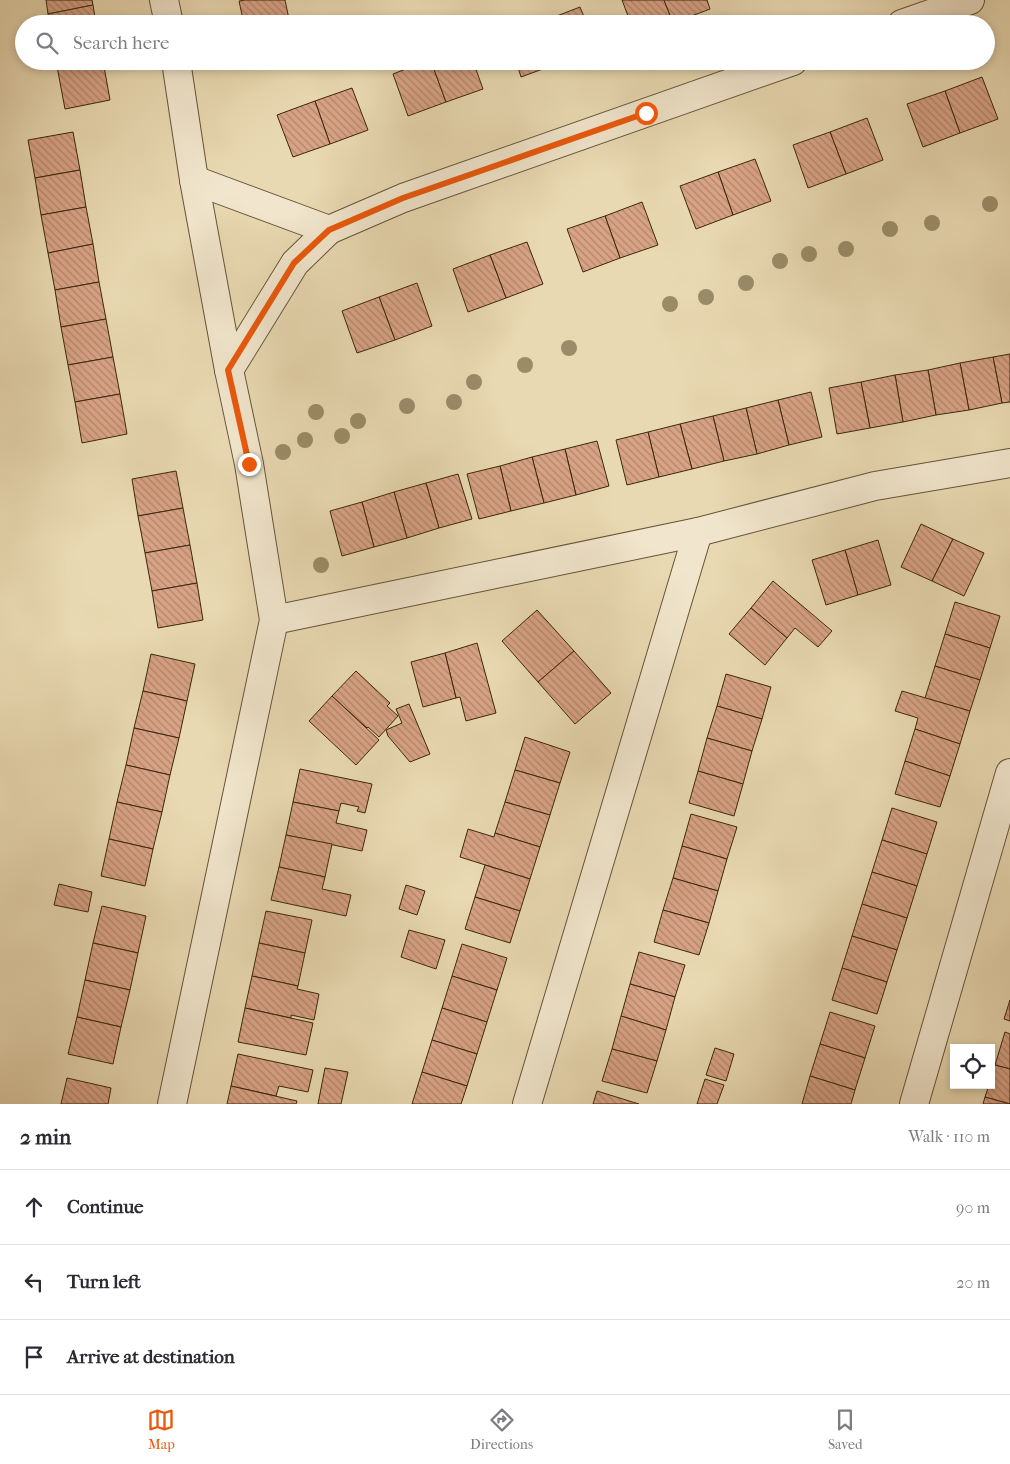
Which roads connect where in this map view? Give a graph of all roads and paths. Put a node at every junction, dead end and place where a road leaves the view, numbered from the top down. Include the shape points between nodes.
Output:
1 (164, 0) edge
2 (970, 0) edge
3 (167, 15) edge
4 (928, 15) edge
5 (177, 70) edge
6 (767, 70) edge
7 (194, 180) junction
8 (329, 230) junction
9 (228, 370) junction
10 (1010, 463) edge
11 (698, 532) junction
12 (274, 620) junction
13 (1010, 773) edge
14 (172, 1104) edge
15 (527, 1104) edge
16 (914, 1104) edge

1 - 3 street
2 - 4 street
5 - 7 street
6 - 8 street via 403,198
7 - 8 street
7 - 9 street
8 - 9 street via 294,263
9 - 12 street via 249,464
10 - 11 street via 875,486
11 - 12 street
11 - 15 street
12 - 14 street
13 - 16 street

